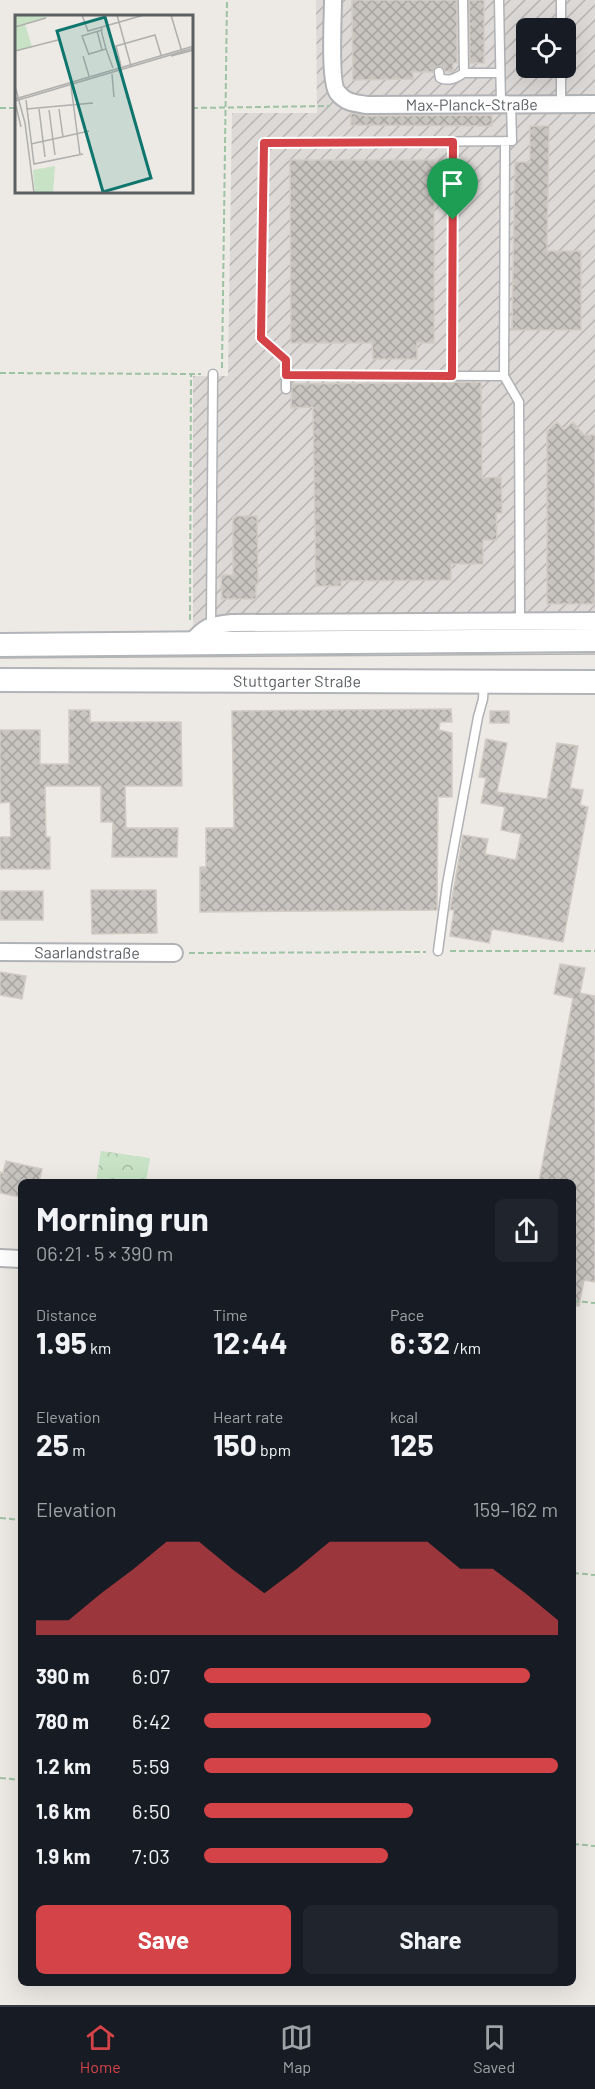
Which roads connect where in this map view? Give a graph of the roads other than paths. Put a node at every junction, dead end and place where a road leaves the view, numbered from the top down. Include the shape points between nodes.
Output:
1 (333, 0) edge
2 (463, 0) edge
3 (499, 0) edge
4 (561, 0) edge
5 (561, 18) edge
6 (439, 72) dead end
7 (464, 73) junction
8 (500, 73) junction
9 (561, 78) edge
10 (506, 104) junction
11 (561, 104) junction
12 (595, 104) edge
13 (505, 141) junction
14 (453, 142) junction
15 (213, 374) road end
16 (286, 375) junction
17 (452, 376) junction
18 (504, 376) junction
19 (286, 389) dead end
20 (595, 621) edge
21 (520, 622) junction
22 (211, 624) junction
23 (595, 640) edge
24 (190, 644) junction
25 (0, 645) edge
26 (0, 680) edge
27 (484, 682) junction
28 (595, 682) edge
29 (438, 951) road end
30 (0, 952) edge
31 (174, 953) road end
32 (0, 1258) edge
33 (18, 1259) edge

1 - 10 street, Max-Planck-Straße via 333,77 336,92 348,102
2 - 7 lane
3 - 8 lane
4 - 5 lane
6 - 7 lane via 444,80
7 - 8 lane
8 - 10 lane
9 - 11 lane
10 - 11 street, Max-Planck-Straße
10 - 13 lane via 512,141
11 - 12 street, Max-Planck-Straße
13 - 14 lane
13 - 18 lane
14 - 16 lane via 264,143 261,338 286,360
14 - 17 lane
15 - 22 lane
16 - 17 lane
16 - 19 lane
17 - 18 lane
18 - 21 lane via 519,402
20 - 21 street
21 - 22 street
22 - 24 street
23 - 24 main road
24 - 25 main road
26 - 27 main road, Stuttgarter Straße
27 - 28 main road, Stuttgarter Straße
27 - 29 lane
30 - 31 street, Saarlandstraße
32 - 33 street

